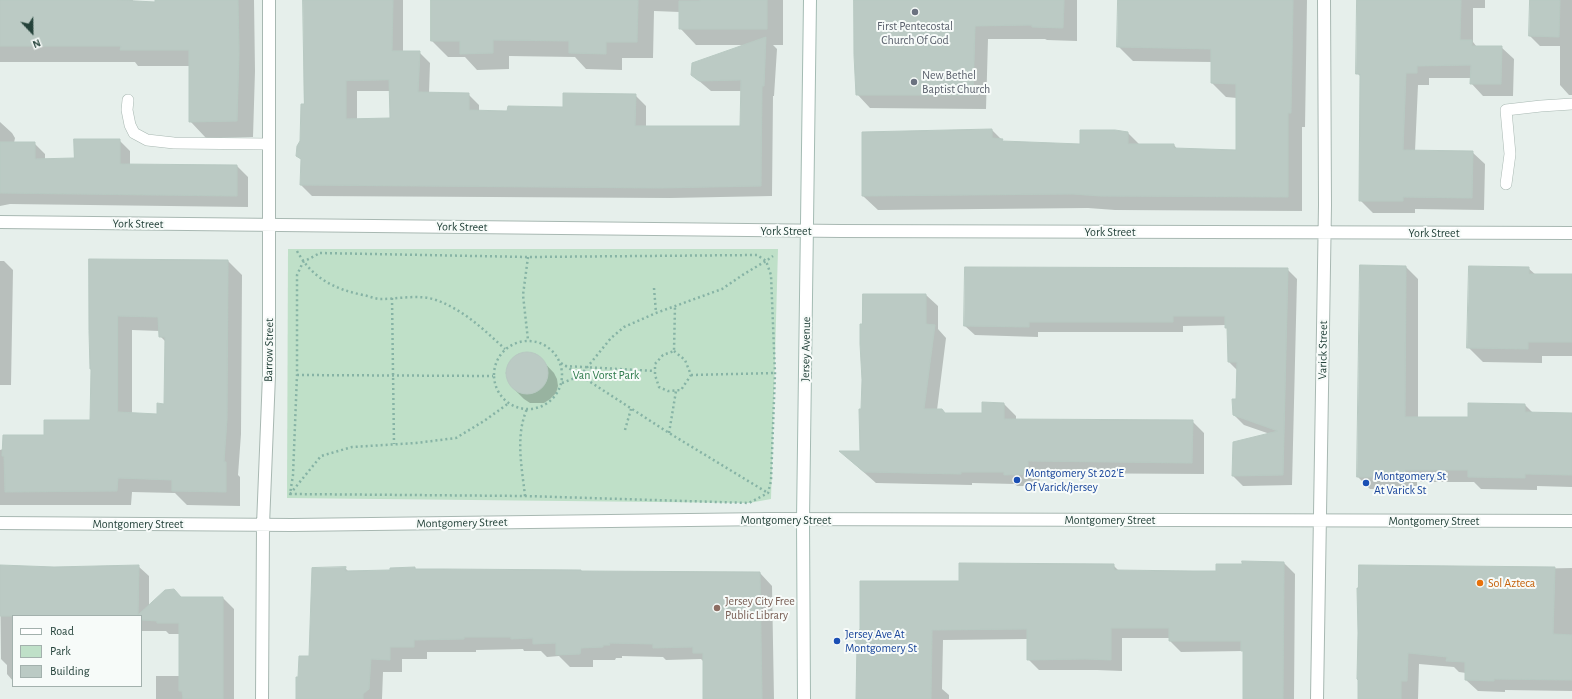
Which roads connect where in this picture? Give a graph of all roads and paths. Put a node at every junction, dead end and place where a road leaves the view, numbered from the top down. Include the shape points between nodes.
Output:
1 (269, 0) edge
2 (810, 0) edge
3 (1324, 0) edge
4 (128, 100) dead end
5 (1572, 104) edge
6 (269, 144) junction
7 (1506, 184) dead end
8 (0, 222) edge
9 (270, 225) junction
10 (807, 231) junction
11 (1325, 233) junction
12 (1572, 233) edge
13 (297, 251) dead end
14 (773, 256) dead end
15 (528, 257) junction
16 (766, 261) junction
17 (303, 262) junction
18 (654, 288) dead end
19 (392, 298) junction
20 (675, 306) junction
21 (656, 313) junction
22 (528, 340) junction
23 (505, 349) junction
24 (674, 351) junction
25 (561, 363) junction
26 (565, 366) junction
27 (588, 367) junction
28 (655, 371) junction
29 (776, 373) junction
30 (297, 375) junction
31 (691, 375) junction
32 (393, 376) junction
33 (493, 376) junction
34 (580, 376) junction
35 (562, 383) junction
36 (676, 391) junction
37 (509, 404) junction
38 (631, 409) junction
39 (527, 410) junction
40 (625, 430) dead end
41 (669, 433) junction
42 (394, 444) junction
43 (768, 493) junction
44 (290, 494) junction
45 (526, 496) junction
46 (803, 520) junction
47 (1320, 520) junction
48 (1572, 522) edge
49 (0, 523) edge
50 (263, 525) junction
51 (262, 699) edge
52 (804, 699) edge
53 (1317, 699) edge

1 - 6 street, Barrow Street
2 - 10 street, Jersey Avenue
3 - 11 street, Varick Street
4 - 6 lane via 130,126 134,133 147,140 174,143
5 - 7 lane via 1506,110 1510,154
6 - 9 street, Barrow Street
8 - 9 street, York Street
9 - 10 street, York Street
9 - 50 street, Barrow Street via 269,375
10 - 11 street, York Street
10 - 46 street, Jersey Avenue
11 - 12 street, York Street
11 - 47 street, Varick Street
13 - 17 path
14 - 16 path
15 - 16 path via 757,255
15 - 17 path via 320,253
15 - 22 path via 523,295
16 - 20 path via 722,289
16 - 29 path via 771,275
17 - 19 path via 323,281 345,292 380,299
17 - 30 path via 297,276
18 - 21 path
19 - 23 path via 434,299 461,311
19 - 32 path
20 - 21 path
20 - 24 path
21 - 27 path via 624,327 611,338
22 - 23 path
22 - 25 path via 548,346
23 - 33 path via 498,357
24 - 28 path via 663,355 655,364
24 - 31 path via 685,360
25 - 26 path
25 - 35 path
26 - 27 path
26 - 34 path
27 - 28 path
27 - 34 path
28 - 36 path via 659,387
29 - 31 path
29 - 43 path via 771,481
30 - 32 path
30 - 44 path
31 - 36 path via 681,390
32 - 33 path
32 - 42 path
33 - 37 path via 495,386
34 - 35 path
34 - 38 path
35 - 39 path via 557,394 549,402 539,408
36 - 41 path
37 - 39 path
37 - 42 path via 456,438
38 - 40 path
38 - 41 path
39 - 45 path via 523,419 520,450
41 - 43 path
42 - 44 path via 352,447 321,456
43 - 45 path via 749,502
44 - 45 path
46 - 47 street, Montgomery Street
46 - 50 street, Montgomery Street
46 - 52 street, Jersey Avenue
47 - 48 street, Montgomery Street
47 - 53 street, Varick Street
49 - 50 street, Montgomery Street
50 - 51 street, Barrow Street

